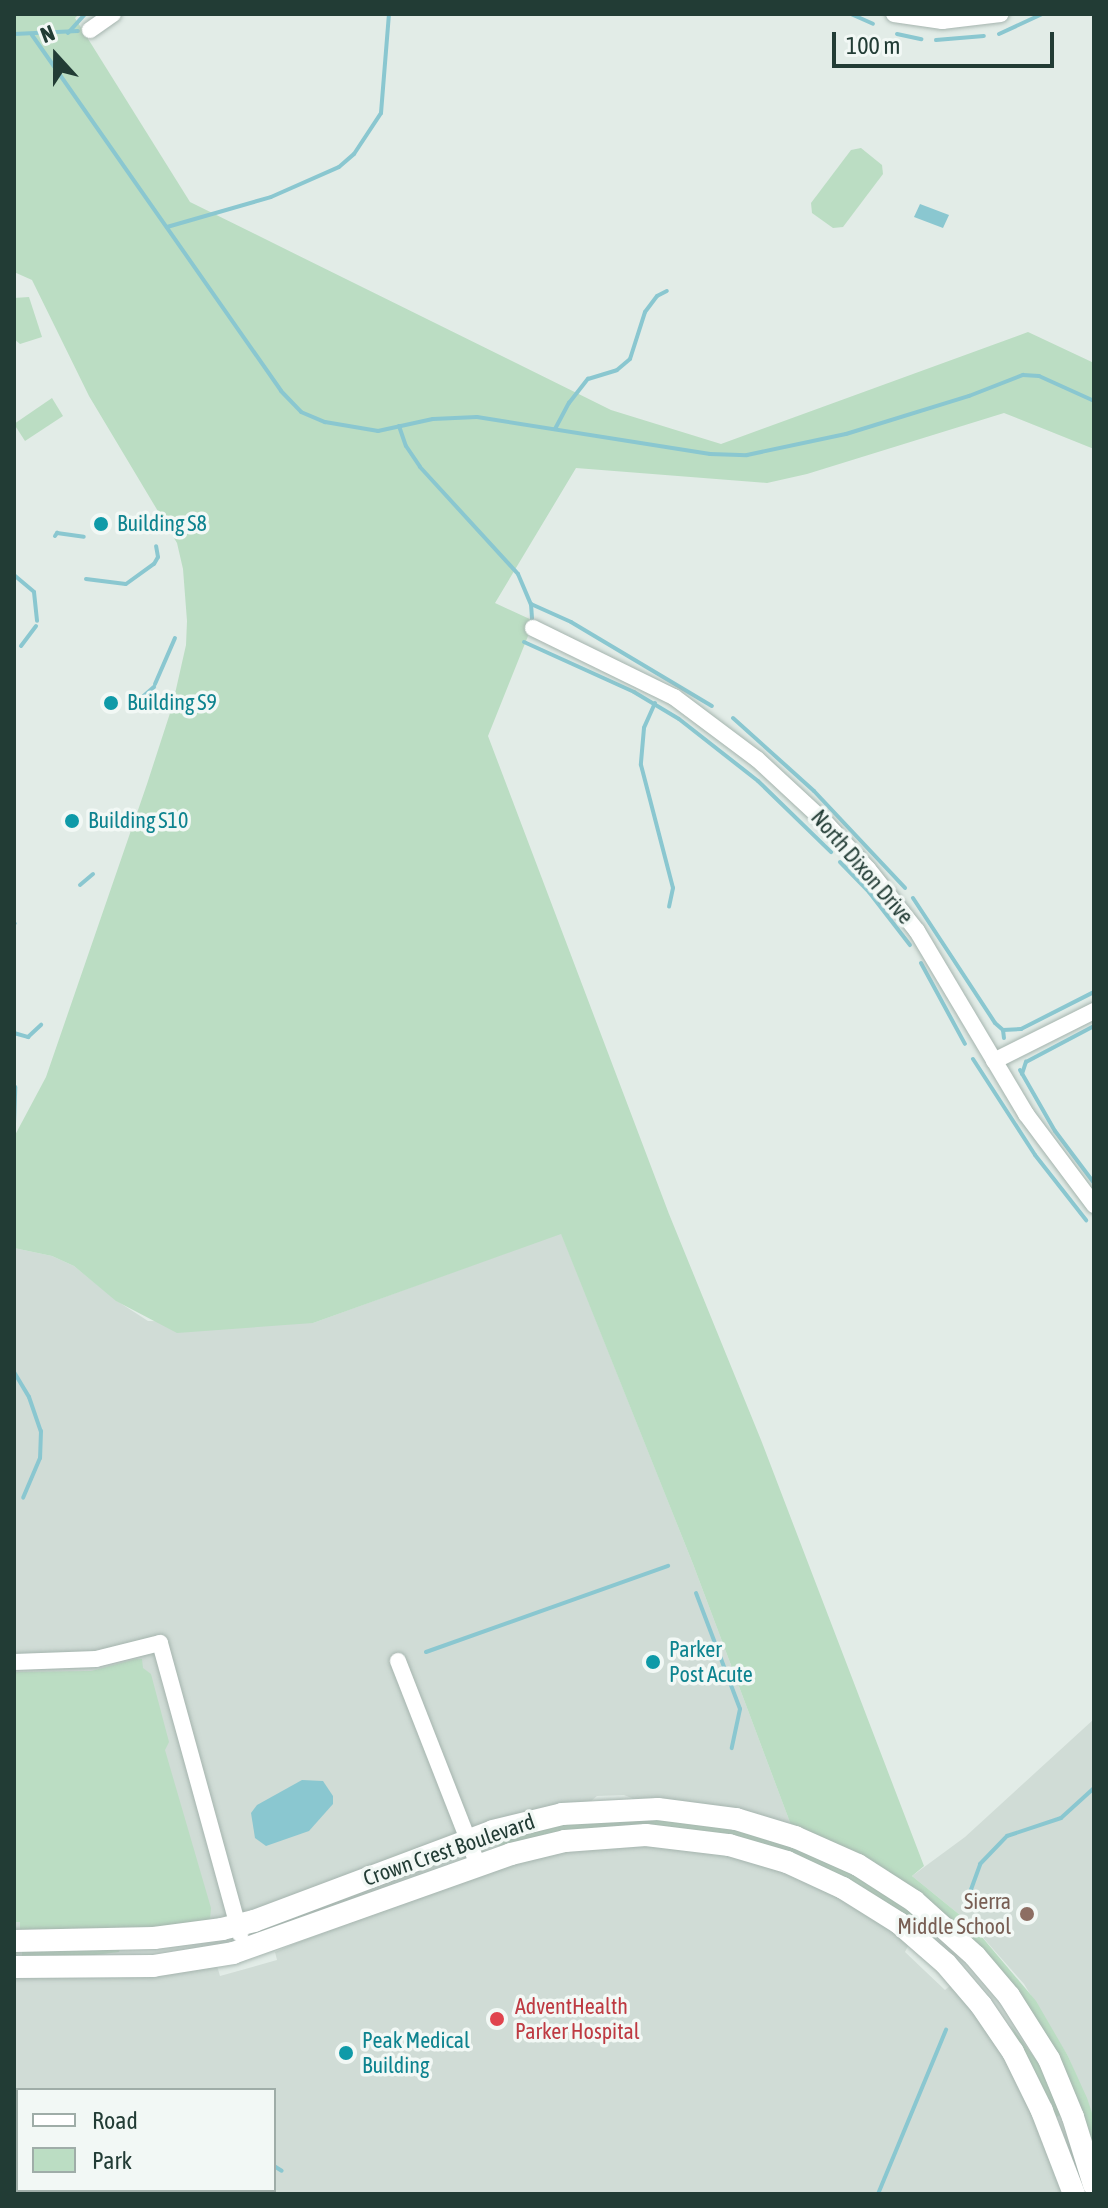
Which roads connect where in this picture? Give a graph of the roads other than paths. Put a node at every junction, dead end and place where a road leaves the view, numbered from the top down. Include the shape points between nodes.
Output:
1 (113, 14) edge
2 (894, 14) edge
3 (1001, 14) edge
4 (90, 30) dead end
5 (533, 628) dead end
6 (1094, 1011) edge
7 (994, 1061) junction
8 (1094, 1205) edge
9 (398, 1661) dead end
10 (14, 1662) edge
11 (468, 1840) junction
12 (478, 1865) junction
13 (237, 1925) junction
14 (14, 1941) edge
15 (245, 1950) junction
16 (14, 1967) edge
17 (1094, 2185) edge
18 (1074, 2194) edge

1 - 4 street
2 - 3 street via 942,21
5 - 7 street, North Dixon Drive via 662,690 789,786 908,918
6 - 7 street
7 - 8 street, North Dixon Drive via 1052,1153
9 - 11 street
10 - 13 street via 96,1659 160,1643
11 - 12 street
11 - 13 main road, Crown Crest Boulevard
11 - 17 main road, Crown Crest Boulevard via 562,1814 668,1809 767,1827 858,1865 940,1922 1009,1996 1060,2083
12 - 15 main road, Crown Crest Boulevard
12 - 18 main road, Crown Crest Boulevard via 565,1841 666,1836 758,1853 843,1888 917,1938 981,2005 1027,2078
13 - 14 main road, Crown Crest Boulevard via 154,1938
13 - 15 street
15 - 16 main road, Crown Crest Boulevard via 153,1966

